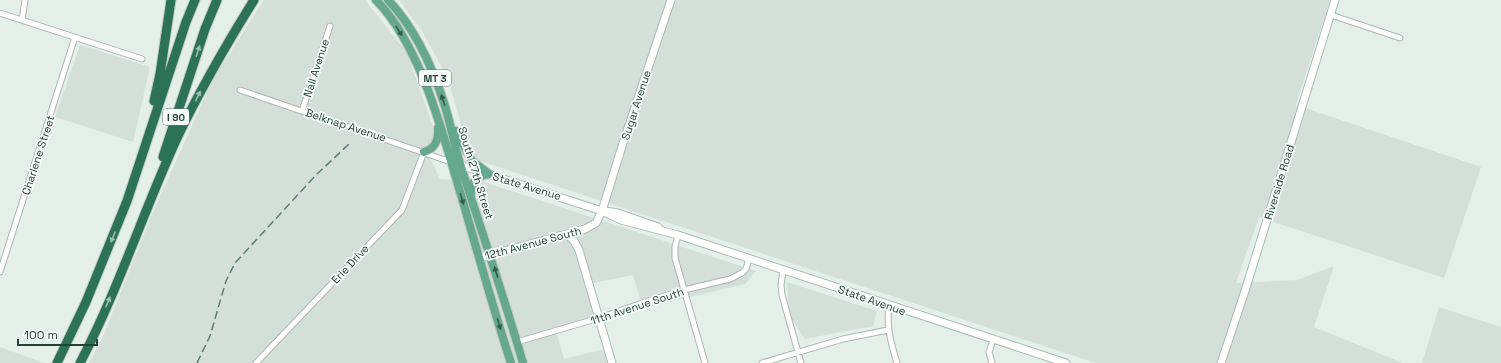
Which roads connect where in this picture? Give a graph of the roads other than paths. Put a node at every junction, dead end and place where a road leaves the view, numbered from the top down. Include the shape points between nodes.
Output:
1 (25, 0) edge
2 (171, 0) edge
3 (194, 0) edge
4 (217, 0) edge
5 (254, 0) edge
6 (376, 0) edge
7 (388, 0) edge
8 (671, 0) edge
9 (1335, 0) edge
10 (0, 13) edge
11 (1330, 15) junction
12 (22, 20) junction
13 (330, 26) dead end
14 (75, 37) junction
15 (1400, 38) dead end
16 (142, 59) dead end
17 (240, 90) dead end
18 (302, 111) junction
19 (447, 114) junction
20 (438, 121) junction
21 (424, 152) junction
22 (451, 162) junction
23 (460, 165) junction
24 (489, 174) junction
25 (471, 197) junction
26 (127, 201) junction
27 (602, 211) junction
28 (582, 229) junction
29 (136, 234) junction
30 (567, 234) junction
31 (678, 235) junction
32 (579, 250) junction
33 (490, 255) junction
34 (479, 258) junction
35 (749, 259) junction
36 (783, 270) junction
37 (0, 272) edge
38 (684, 290) junction
39 (889, 306) junction
40 (599, 318) junction
41 (888, 330) junction
42 (993, 340) junction
43 (517, 342) junction
44 (797, 352) junction
45 (1050, 360) edge
46 (57, 363) edge
47 (80, 363) edge
48 (256, 363) edge
49 (510, 363) edge
50 (523, 363) edge
51 (612, 363) edge
52 (705, 363) edge
53 (762, 363) edge
54 (800, 363) edge
55 (897, 363) edge
56 (992, 363) edge
57 (1066, 363) edge
58 (1221, 363) edge

1 - 12 street
2 - 26 highway via 154,103
3 - 26 highway, I 90
29 -> 4 highway, I 90
29 -> 5 highway via 203,84
6 -> 20 main road, South 27th Street / MT 3 via 415,59
19 -> 7 main road, South 27th Street / MT 3 via 431,68 420,46
8 - 27 main road, Sugar Avenue
9 - 11 main road, Riverside Road
10 - 12 street
11 - 15 street
11 - 58 main road, Riverside Road via 1246,292
12 - 14 street
13 - 18 street, Nall Avenue
14 - 16 street
14 - 37 street, Charlene Street
17 - 18 street, Belknap Avenue
18 - 21 street, Belknap Avenue
19 - 23 main road, South 27th Street / MT 3
19 - 24 main road via 471,160
20 - 21 main road via 436,142
20 - 22 main road, South 27th Street / MT 3
21 - 22 street, Belknap Avenue
21 - 48 street, Erie Drive via 402,210
22 - 23 main road, State Avenue
22 -> 34 main road, South 27th Street
23 - 24 main road, State Avenue
23 - 25 main road, South 27th Street / MT 3
24 - 25 main road via 481,175 474,181
24 - 27 main road, State Avenue
25 - 33 main road, South 27th Street / MT 3
26 -> 46 highway, I 90 via 86,302
27 - 28 main road, 12th Avenue South via 596,223
27 - 31 main road, State Avenue via 638,219
28 - 30 main road, 12th Avenue South
28 - 32 main road
47 -> 29 highway, I 90
30 - 32 main road
30 - 33 main road, 12th Avenue South
31 - 35 main road, State Avenue
31 - 38 street via 675,253
32 - 40 main road
33 - 34 main road, 12th Avenue South
43 -> 33 main road, South 27th Street / MT 3
34 -> 49 main road, South 27th Street
35 - 36 main road, State Avenue
35 - 38 street, 11th Avenue South via 746,269 738,276
36 - 39 main road, State Avenue
36 - 44 street via 782,295
38 - 40 street, 11th Avenue South
38 - 52 street
39 - 41 street
39 - 42 main road, State Avenue
40 - 43 street, 11th Avenue South
40 - 51 main road
41 - 44 street
41 - 55 street
42 - 45 main road, State Avenue
42 - 56 street via 989,352
43 - 50 main road, South 27th Street / MT 3
44 - 53 street
44 - 54 street
45 - 57 main road, State Avenue

